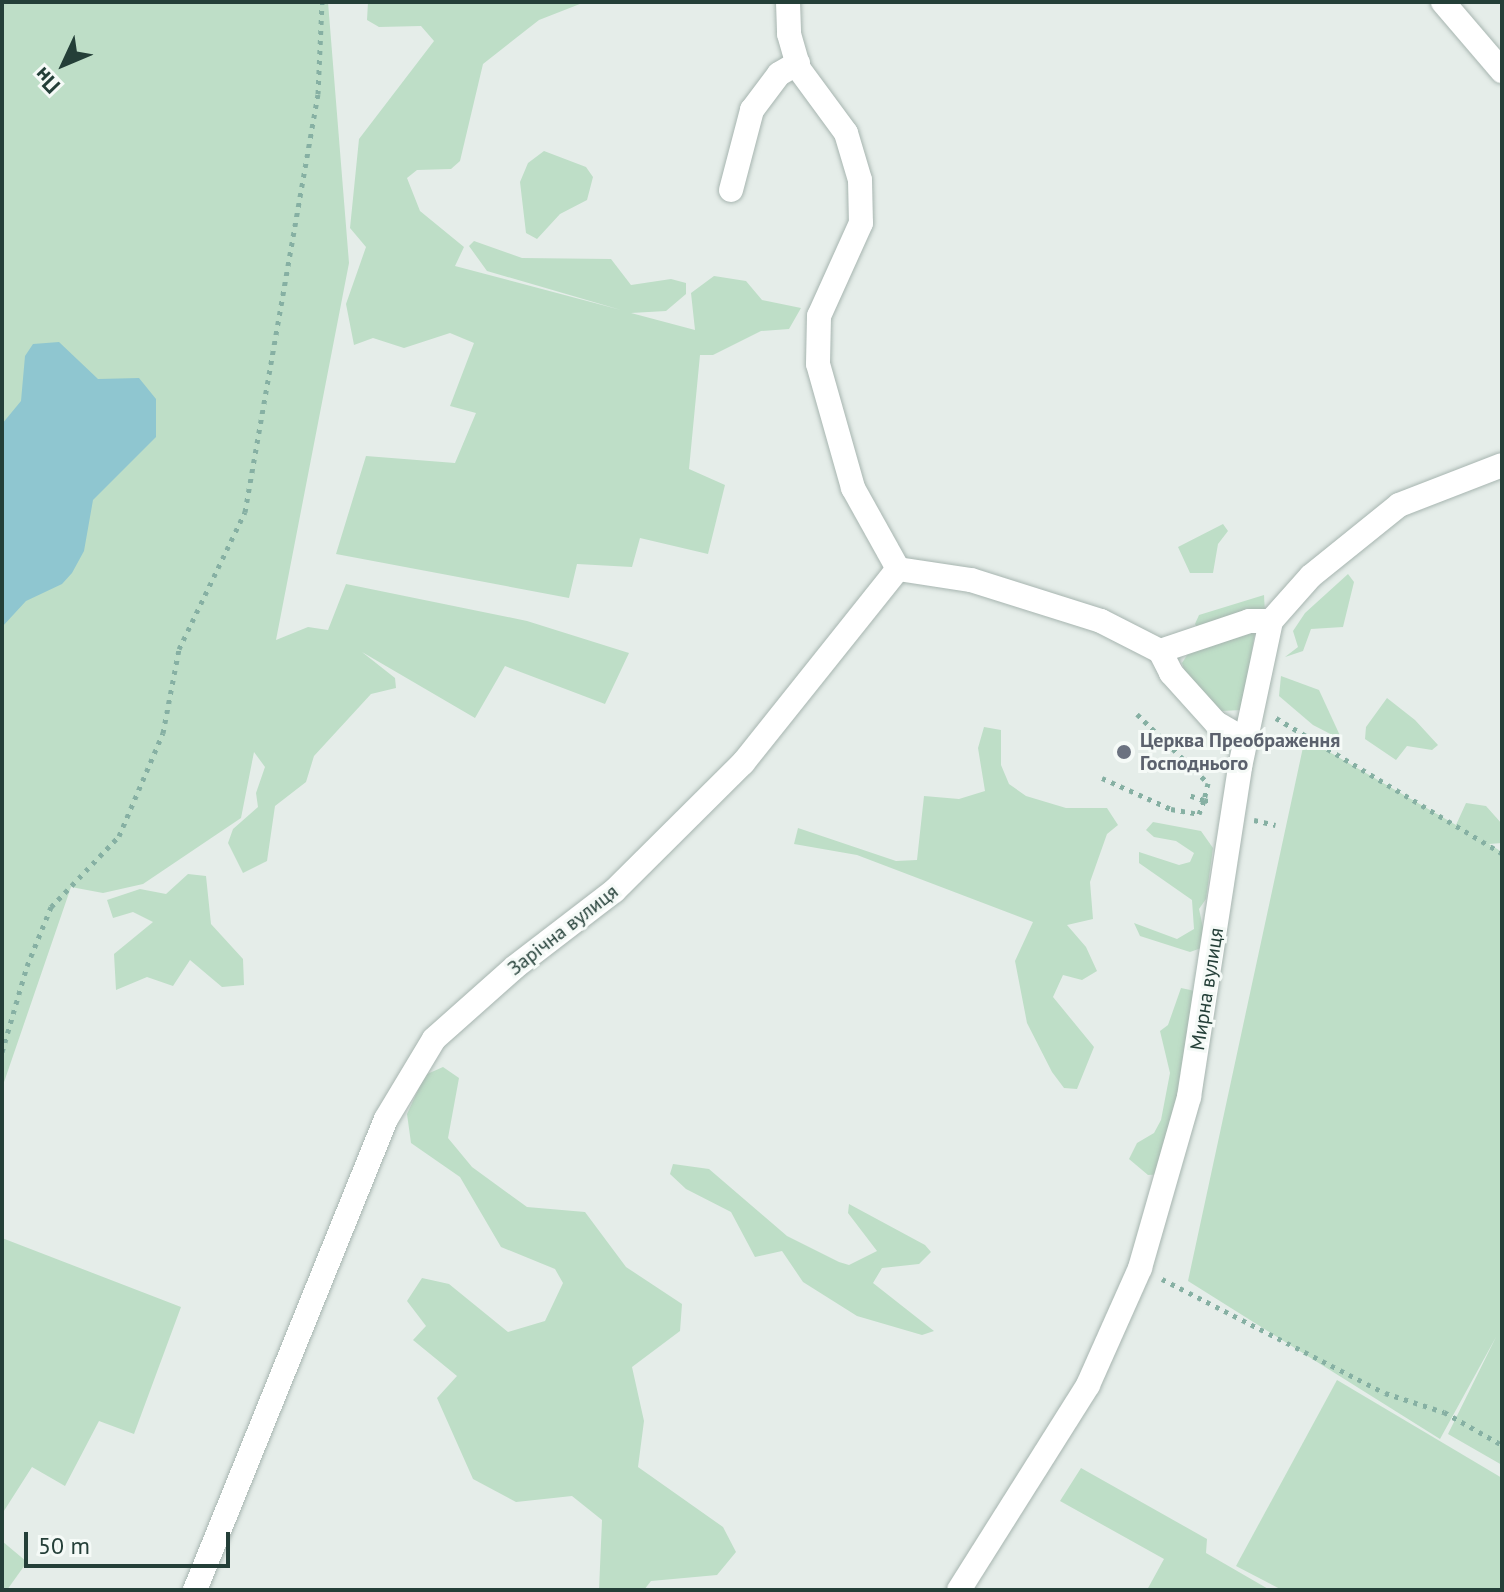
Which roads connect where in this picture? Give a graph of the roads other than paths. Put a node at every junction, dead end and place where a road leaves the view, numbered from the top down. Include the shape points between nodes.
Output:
1 (788, 2) edge
2 (1443, 2) edge
3 (798, 63) junction
4 (1502, 71) edge
5 (731, 190) dead end
6 (1502, 465) edge
7 (898, 569) junction
8 (1271, 621) junction
9 (1160, 651) junction
10 (1246, 740) junction
11 (195, 1590) edge
12 (959, 1590) edge

1 - 3 street
2 - 4 street
3 - 5 street via 779,74 752,110
3 - 7 street via 846,133 860,180 861,223 819,316 818,364 853,488
6 - 8 street, Мирна вулиця via 1399,505 1311,576
7 - 9 street via 971,580 1101,621
7 - 11 street, Зарічна вулиця via 732,774 614,891 515,967 434,1039 386,1119
8 - 9 street via 1249,621
8 - 10 street, Мирна вулиця
9 - 10 street via 1171,673 1216,723
10 - 12 street, Мирна вулиця via 1189,1097 1140,1268 1088,1385

